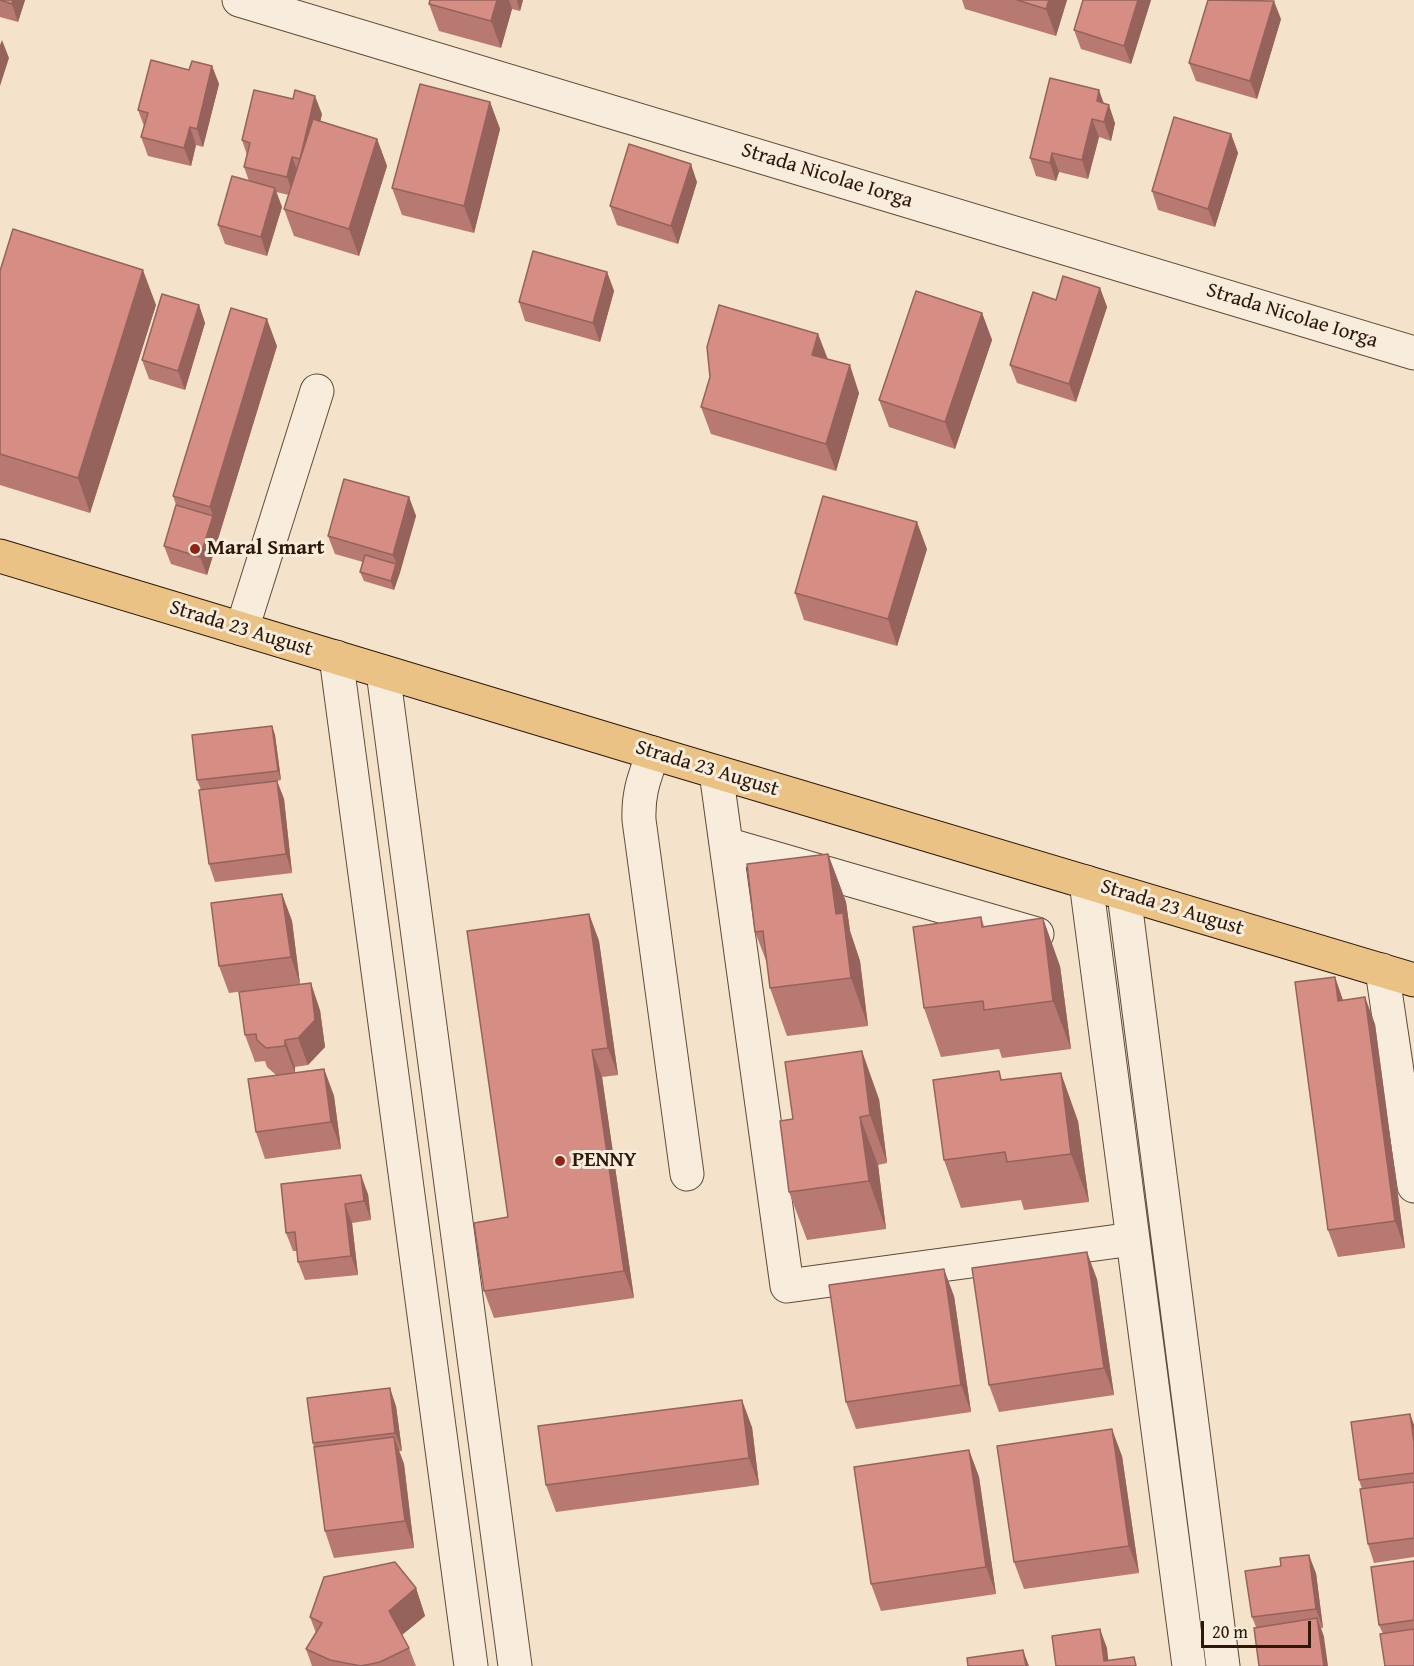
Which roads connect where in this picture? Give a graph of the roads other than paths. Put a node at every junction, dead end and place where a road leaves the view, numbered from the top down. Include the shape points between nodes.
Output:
1 (239, 0) edge
2 (1414, 353) edge
3 (317, 391) dead end
4 (0, 556) edge
5 (242, 629) junction
6 (336, 657) junction
7 (383, 672) junction
8 (652, 753) junction
9 (716, 772) junction
10 (726, 844) junction
11 (1086, 882) junction
12 (1124, 894) junction
13 (1037, 934) edge
14 (1383, 970) junction
15 (1414, 980) edge
16 (687, 1174) dead end
17 (1414, 1186) edge
18 (1133, 1239) junction
19 (471, 1666) edge
20 (515, 1666) edge
21 (1189, 1666) edge
22 (1223, 1666) edge

1 - 2 street, Strada Nicolae Iorga
3 - 5 street
4 - 5 main road, Strada 23 August
5 - 6 main road, Strada 23 August
6 - 7 main road, Strada 23 August
6 - 19 street
7 - 8 main road, Strada 23 August
7 - 20 street
8 - 9 main road, Strada 23 August
8 - 16 street via 640,790 639,820
9 - 10 street
9 - 11 main road, Strada 23 August
10 - 13 street
10 - 18 street via 787,1286
11 - 12 main road, Strada 23 August
11 - 18 street
12 - 14 main road, Strada 23 August
12 - 22 street
14 - 15 main road, Strada 23 August
14 - 17 street
18 - 21 street

